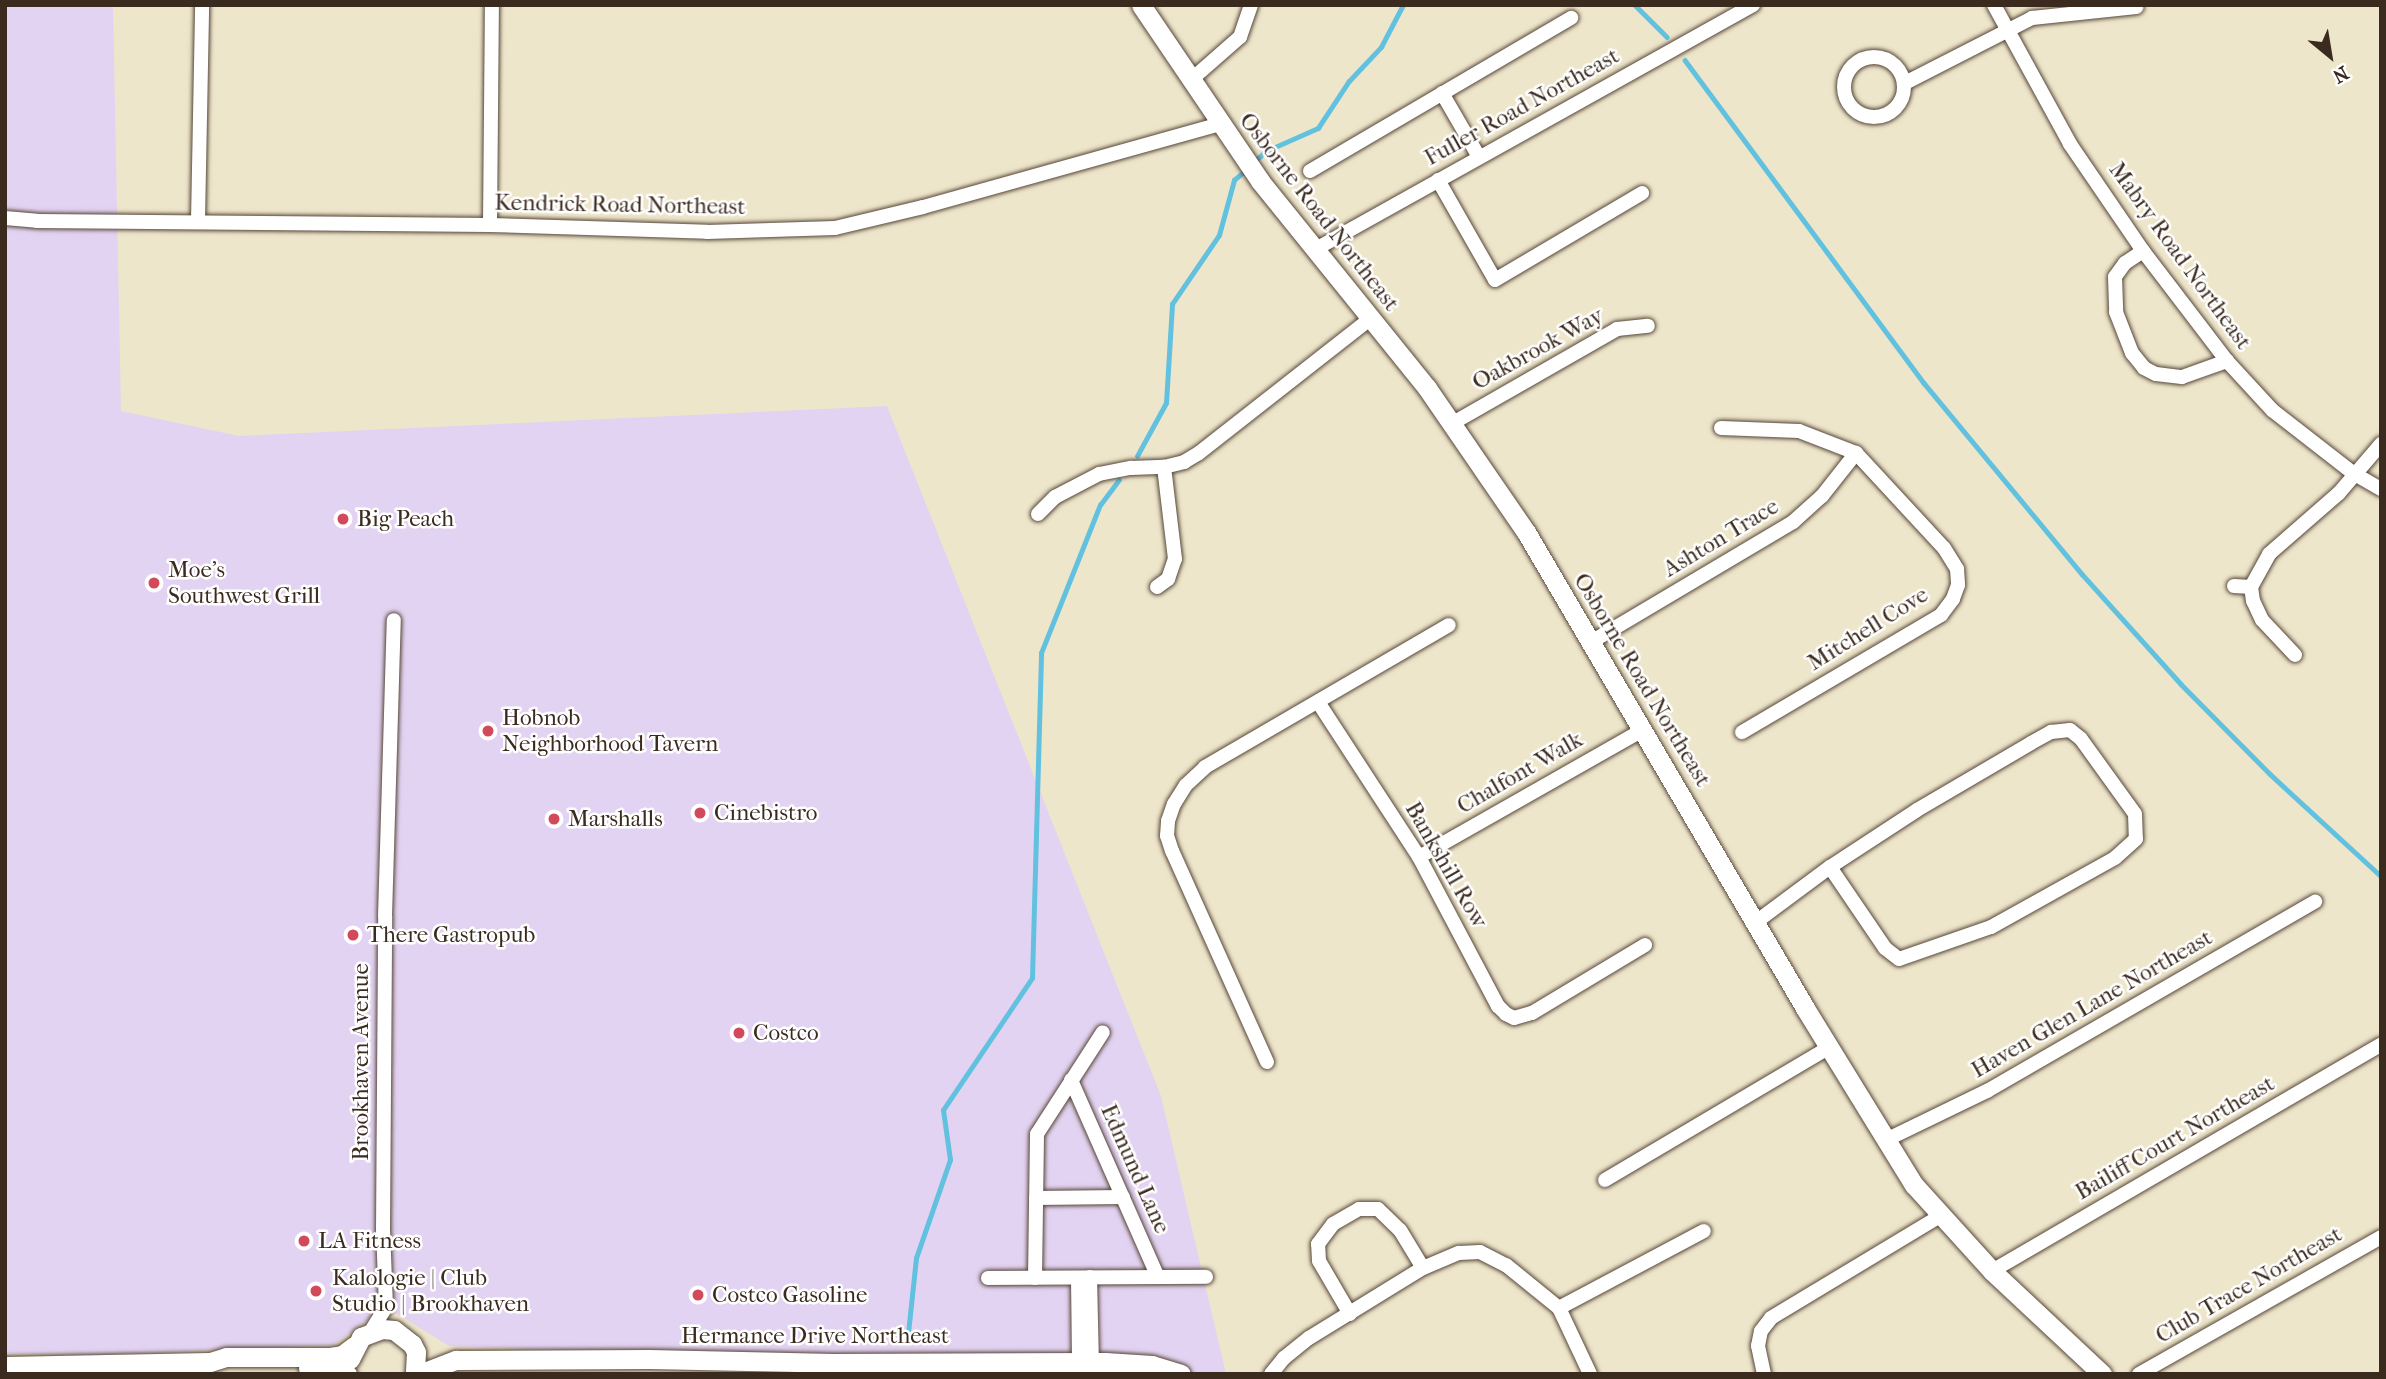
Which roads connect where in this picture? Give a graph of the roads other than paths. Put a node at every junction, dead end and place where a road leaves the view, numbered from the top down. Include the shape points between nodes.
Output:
1 (202, 5) edge
2 (492, 5) edge
3 (1141, 5) edge
4 (1251, 5) edge
5 (1753, 5) edge
6 (1994, 5) edge
7 (2139, 6) edge
8 (1571, 18) dead end
9 (2006, 29) junction
10 (1192, 79) junction
11 (1905, 83) junction
12 (1442, 93) junction
13 (1225, 131) junction
14 (1479, 157) junction
15 (1310, 171) dead end
16 (1438, 180) junction
17 (1642, 193) dead end
18 (5, 218) edge
19 (198, 220) junction
20 (490, 225) junction
21 (1314, 250) junction
22 (2143, 251) junction
23 (1370, 319) junction
24 (1648, 326) dead end
25 (2227, 360) junction
26 (1453, 423) junction
27 (1721, 428) dead end
28 (2381, 444) edge
29 (1856, 453) junction
30 (1164, 467) junction
31 (2353, 473) junction
32 (2381, 489) edge
33 (1038, 514) dead end
34 (2234, 586) dead end
35 (1157, 587) dead end
36 (2251, 587) junction
37 (394, 620) dead end
38 (1449, 625) dead end
39 (1591, 642) junction
40 (2295, 655) dead end
41 (1318, 702) junction
42 (1644, 729) junction
43 (1742, 732) dead end
44 (1419, 857) junction
45 (1830, 867) junction
46 (2315, 902) dead end
47 (1756, 922) junction
48 (1645, 945) dead end
49 (1103, 1032) dead end
50 (2381, 1045) edge
51 (1830, 1047) junction
52 (1267, 1062) dead end
53 (1071, 1080) junction
54 (1888, 1139) junction
55 (1605, 1180) dead end
56 (1123, 1197) junction
57 (1036, 1198) junction
58 (1940, 1216) junction
59 (1704, 1231) dead end
60 (2381, 1237) edge
61 (1423, 1268) junction
62 (1992, 1271) junction
63 (1158, 1277) junction
64 (1206, 1277) dead end
65 (988, 1278) dead end
66 (1035, 1278) junction
67 (1084, 1278) junction
68 (386, 1307) junction
69 (1559, 1308) junction
70 (1350, 1314) junction
71 (394, 1330) junction
72 (371, 1331) junction
73 (354, 1346) junction
74 (416, 1352) junction
75 (210, 1362) junction
76 (1085, 1362) junction
77 (447, 1363) junction
78 (5, 1367) edge
79 (349, 1374) edge
80 (417, 1374) edge
81 (1181, 1374) edge
82 (1271, 1374) edge
83 (1590, 1374) edge
84 (1764, 1374) edge
85 (2102, 1374) edge
86 (2139, 1374) edge

1 - 19 street
2 - 20 street
3 - 10 street, Osborne Road Northeast
4 - 10 street via 1240,37
5 - 14 street, Fuller Road Northeast
6 - 9 street, Mabry Road Northeast
7 - 9 street via 2032,18
8 - 12 street
9 - 11 street
9 - 22 street, Mabry Road Northeast via 2070,144
10 - 13 street, Osborne Road Northeast
11 - 11 street via 1896,110 1875,117 1853,108 1843,82 1853,65 1874,55 1888,59
12 - 14 street
12 - 15 street
13 - 20 street, Kendrick Road Northeast via 835,228 707,232
13 - 21 street, Osborne Road Northeast
14 - 16 street, Fuller Road Northeast
16 - 17 street via 1495,281
16 - 21 street, Fuller Road Northeast
18 - 19 street, Kendrick Road Northeast
19 - 20 street, Kendrick Road Northeast
21 - 23 street, Osborne Road Northeast
22 - 25 street, Mabry Road Northeast
22 - 25 street via 2115,277 2116,313 2132,353 2155,374 2182,377
23 - 26 street, Osborne Road Northeast
23 - 30 street via 1209,447 1184,462
24 - 26 street, Oakbrook Way via 1616,329
25 - 31 street, Mabry Road Northeast via 2272,410
26 - 39 street, Osborne Road Northeast via 1526,532
27 - 29 street, Mitchell Cove via 1799,431
28 - 31 street
29 - 39 street, Ashton Trace via 1793,523
29 - 43 street, Mitchell Cove via 1944,548 1957,569 1953,599 1941,615
30 - 33 street via 1099,474 1055,497
30 - 35 street via 1175,559 1168,579
31 - 32 street, Mabry Road Northeast
31 - 36 street via 2339,493 2269,554
34 - 36 street
36 - 40 street via 2262,620
37 - 68 street, Brookhaven Avenue via 384,1013
38 - 41 street
39 - 42 street, Osborne Road Northeast
41 - 44 street, Bankshill Row
41 - 52 street via 1205,767 1186,785 1168,821 1172,851
42 - 44 street, Chalfont Walk
42 - 47 street, Osborne Road Northeast
44 - 48 street, Bankshill Row via 1498,1006 1514,1018 1532,1013
45 - 45 street via 2051,732 2070,730 2081,738 2135,814 2136,839 2115,858 1991,927 1899,959 1885,948
45 - 47 street
46 - 54 street, Haven Glen Lane Northeast via 1987,1091
47 - 51 street, Osborne Road Northeast
49 - 53 street
50 - 62 street, Bailiff Court Northeast
51 - 54 street, Osborne Road Northeast
51 - 55 street
53 - 56 street, Edmund Lane
53 - 57 street via 1037,1134
54 - 58 street, Osborne Road Northeast via 1914,1185
56 - 57 street
56 - 63 street, Edmund Lane
57 - 66 street
58 - 62 street, Osborne Road Northeast
58 - 84 street via 1770,1318 1758,1346
59 - 69 street
60 - 86 street, Club Trace Northeast
61 - 69 street via 1459,1253 1480,1252 1506,1265
61 - 70 street
61 - 70 street via 1400,1230 1378,1209 1359,1209 1333,1224 1318,1244 1319,1261
62 - 85 street, Osborne Road Northeast
63 - 64 street
63 - 67 street
65 - 66 street
66 - 67 street
67 - 76 street
68 - 71 street
68 - 72 street
69 - 83 street
70 - 82 street via 1308,1338
71 - 72 street
71 - 74 street, Hermance Drive Northeast
72 - 73 street
73 - 75 street via 330,1357 226,1357
73 - 79 street
74 - 77 street, Hermance Drive Northeast
74 - 80 street, Hermance Drive Northeast
75 - 78 street
75 - 79 street via 226,1367 329,1368
76 - 77 street, Hermance Drive Northeast via 635,1359
76 - 81 street, Hermance Drive Northeast via 1152,1365
77 - 80 street, Hermance Drive Northeast

